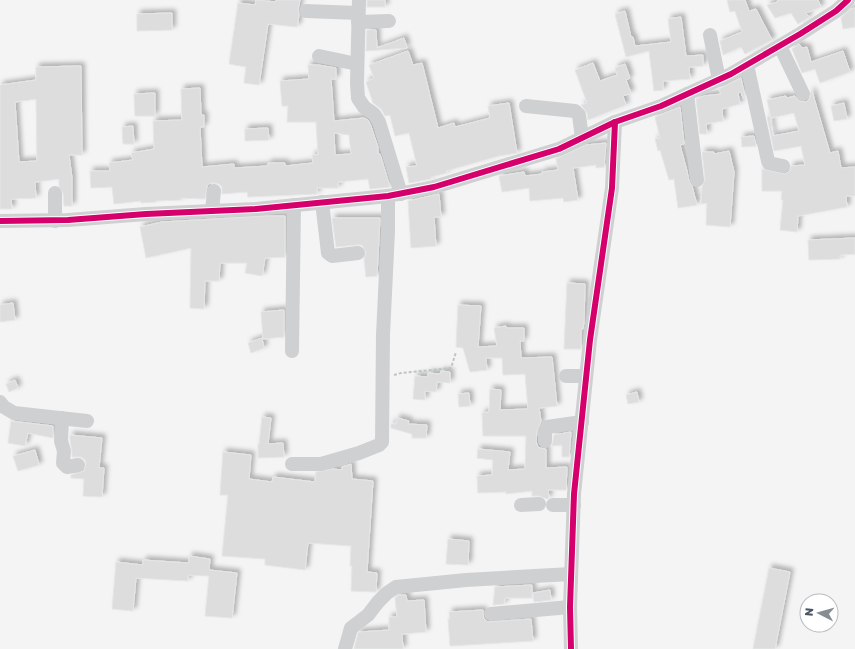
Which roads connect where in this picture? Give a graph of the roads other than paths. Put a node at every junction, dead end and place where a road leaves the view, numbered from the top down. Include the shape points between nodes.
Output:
1 (848, 0) edge
2 (306, 11) dead end
3 (358, 12) edge
4 (389, 21) dead end
5 (710, 35) dead end
6 (780, 46) junction
7 (319, 56) dead end
8 (357, 64) junction
9 (747, 65) junction
10 (719, 80) junction
11 (687, 94) junction
12 (803, 94) dead end
13 (526, 106) dead end
14 (615, 122) junction
15 (582, 138) junction
16 (783, 166) dead end
17 (697, 180) dead end
18 (214, 191) dead end
19 (55, 193) dead end
20 (395, 195) junction
21 (322, 202) junction
22 (294, 205) junction
23 (212, 211) junction
24 (0, 221) edge
25 (56, 221) junction
26 (358, 253) dead end
27 (292, 351) dead end
28 (566, 376) dead end
29 (586, 376) junction
30 (0, 402) edge
31 (62, 418) junction
32 (87, 421) dead end
33 (582, 422) junction
34 (545, 441) dead end
35 (292, 464) dead end
36 (78, 465) dead end
37 (539, 504) dead end
38 (553, 505) dead end
39 (574, 505) junction
40 (521, 506) dead end
41 (571, 574) junction
42 (570, 608) junction
43 (491, 614) dead end
44 (345, 649) edge
45 (570, 649) edge

1 - 6 street via 836,11
2 - 3 street
3 - 4 street
3 - 8 street
5 - 10 street
6 - 9 street
6 - 12 street
7 - 8 street
8 - 20 street via 358,98 379,122
9 - 10 street
9 - 16 street via 768,161
10 - 11 street
11 - 14 street
11 - 17 street
13 - 15 street via 575,111 579,115
14 - 15 street
14 - 29 street via 612,188
15 - 20 street via 559,149 434,187
18 - 23 street
19 - 25 street
20 - 21 street
20 - 35 street via 388,231 383,335 382,442 380,445 321,464
21 - 22 street
21 - 26 street via 328,253 332,256
22 - 23 street
22 - 27 street
23 - 25 street
24 - 25 street
28 - 29 street
29 - 33 street
30 - 31 street via 14,413
31 - 32 street
31 - 36 street via 63,463 66,467
33 - 34 street via 547,427
33 - 39 street
37 - 40 street
38 - 39 street
39 - 41 street
41 - 42 street
41 - 44 street via 396,587 351,628
42 - 43 street
42 - 45 street

